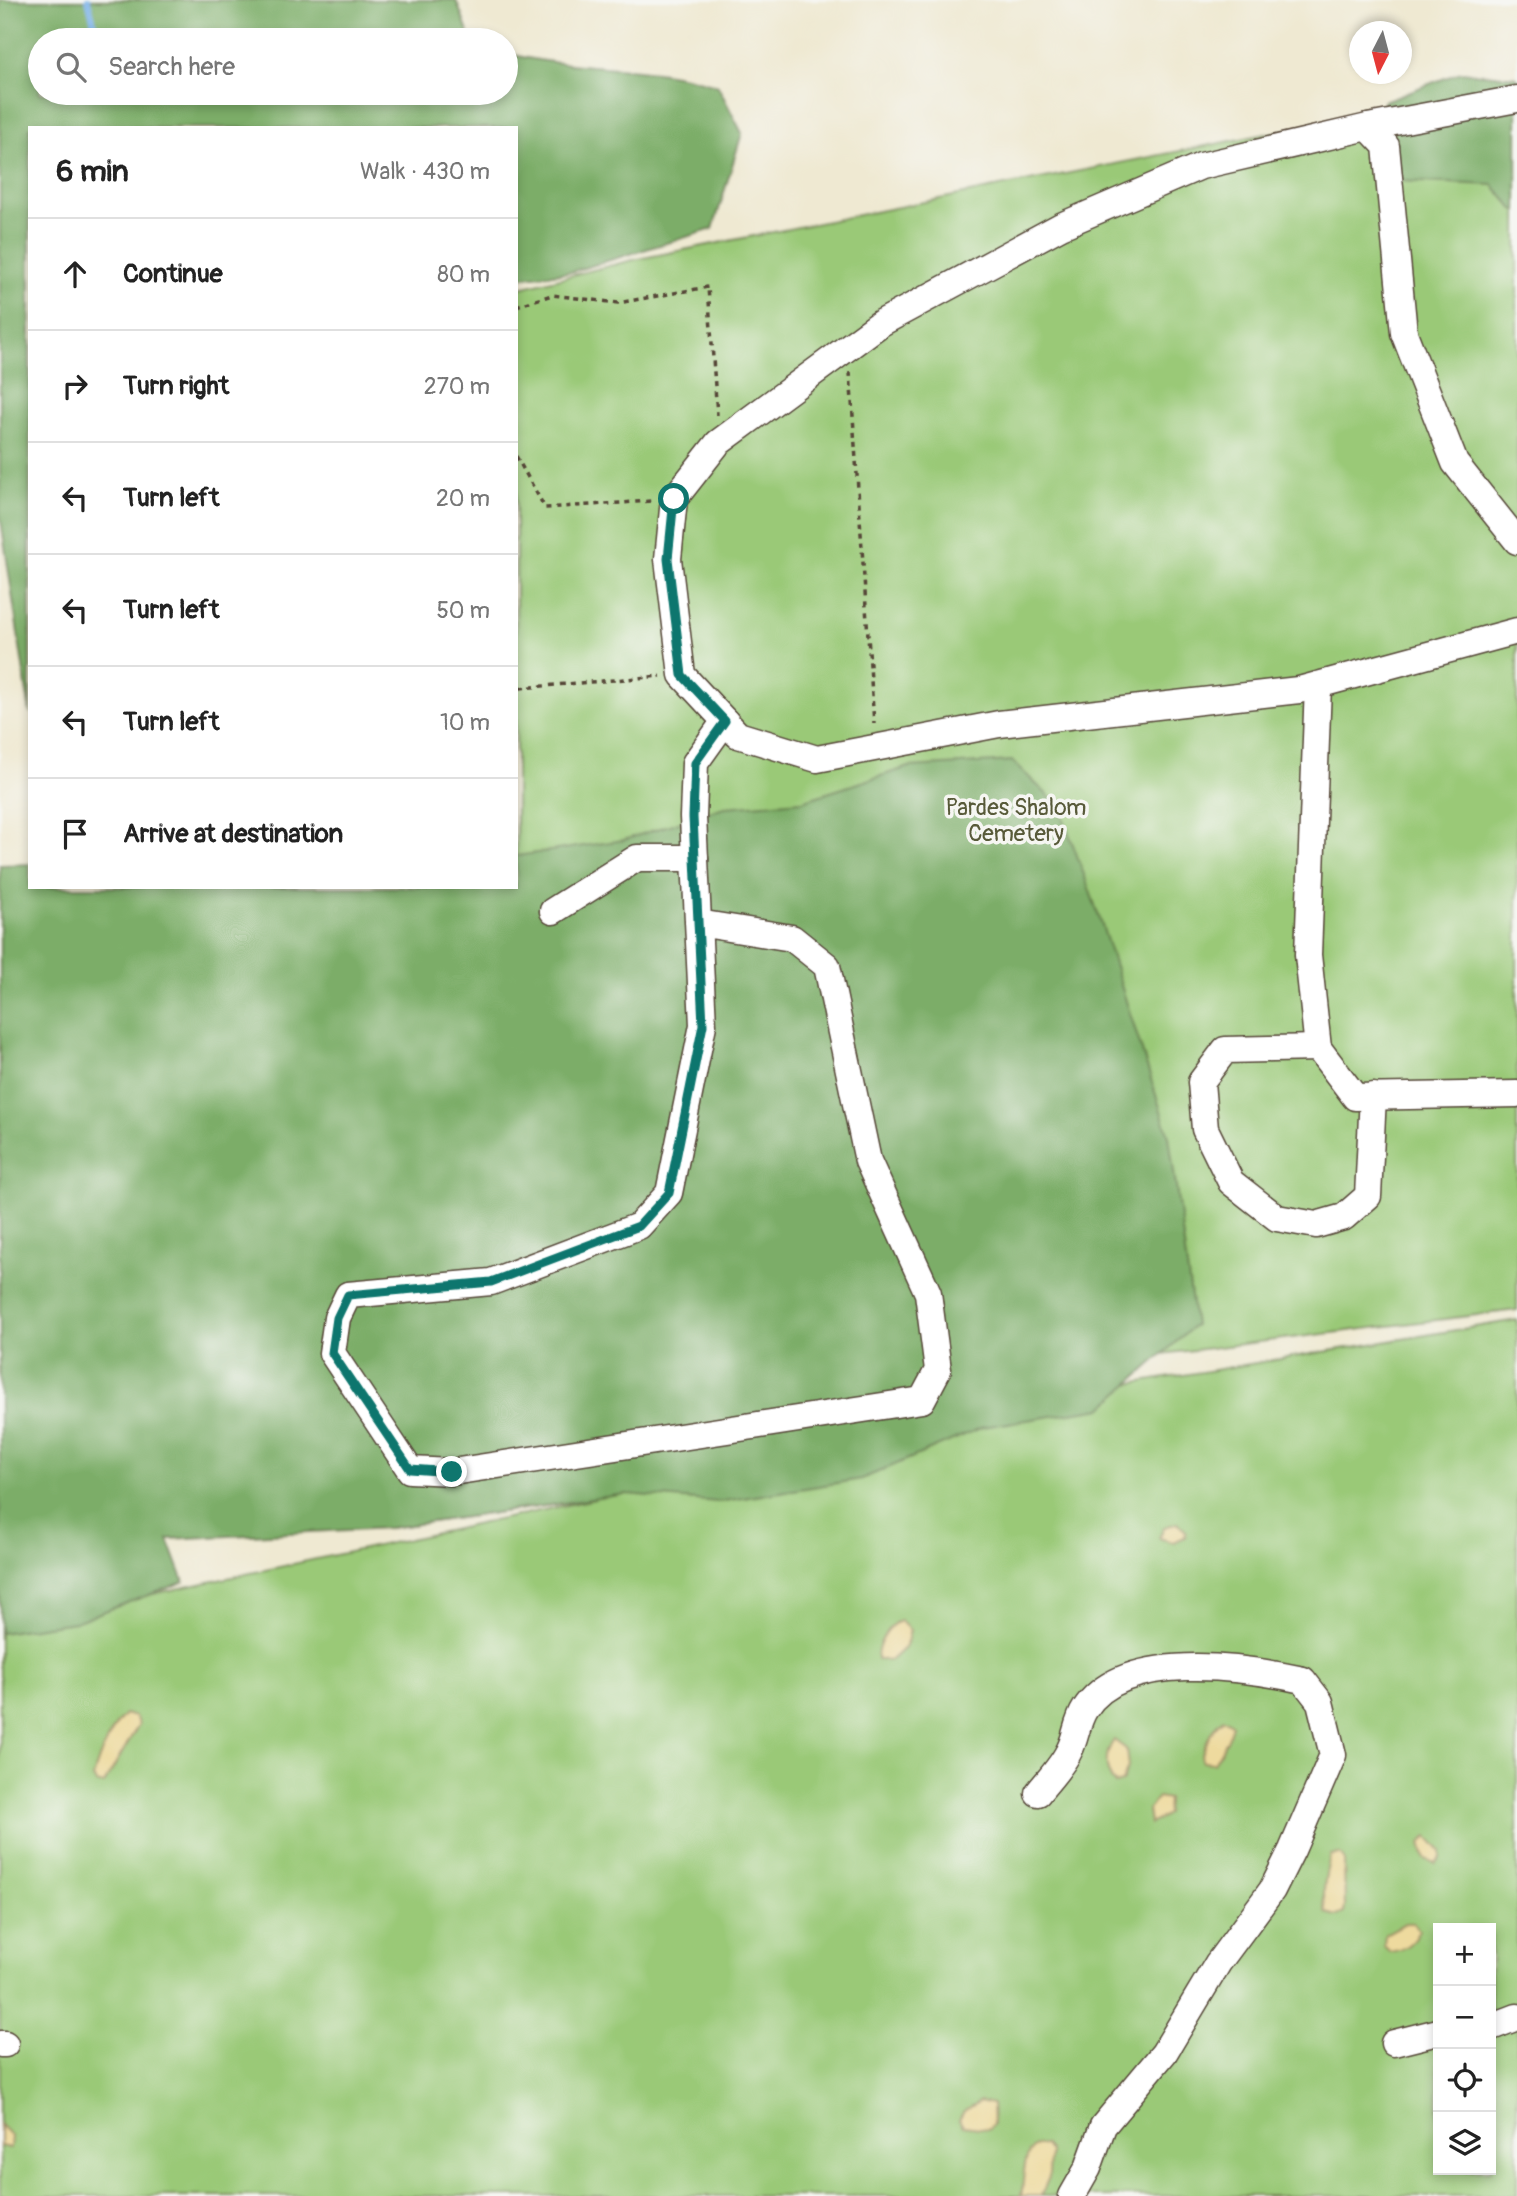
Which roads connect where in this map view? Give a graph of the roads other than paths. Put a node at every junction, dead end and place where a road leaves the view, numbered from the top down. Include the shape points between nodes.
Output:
1 (1517, 99) edge
2 (1368, 127) junction
3 (1517, 541) edge
4 (1517, 631) edge
5 (1318, 684) junction
6 (725, 721) junction
7 (695, 858) junction
8 (553, 911) dead end
9 (698, 923) junction
10 (1318, 1048) junction
11 (1517, 1094) edge
12 (1373, 1097) junction
13 (1038, 1793) dead end
14 (1517, 2017) edge
15 (1496, 2025) edge
16 (1433, 2032) edge
17 (1394, 2043) dead end
18 (1072, 2196) edge

1 - 2 lane
2 - 3 lane via 1387,146 1404,333 1455,463
2 - 6 lane via 1201,166 1061,226 881,323 718,443 674,499 668,559 682,675
4 - 5 lane
5 - 6 lane via 1299,690 999,724 817,758 738,735
5 - 10 lane via 1308,956
6 - 7 lane via 695,763
7 - 8 lane via 637,858
7 - 9 lane
9 - 9 lane via 703,1025 669,1193 639,1226 491,1282 348,1295 337,1318 332,1353 410,1469 452,1472 922,1400 938,1370 928,1293 868,1161 827,966 792,938
10 - 12 lane via 1355,1097
10 - 12 lane via 1225,1050 1201,1082 1205,1129 1231,1182 1277,1218 1316,1225 1344,1217 1368,1196
11 - 12 lane
13 - 18 lane via 1070,1751 1084,1710 1102,1689 1138,1671 1185,1668 1303,1680 1320,1702 1333,1755 1272,1890 1224,1954 1164,2053 1103,2126
14 - 15 lane
16 - 17 lane

